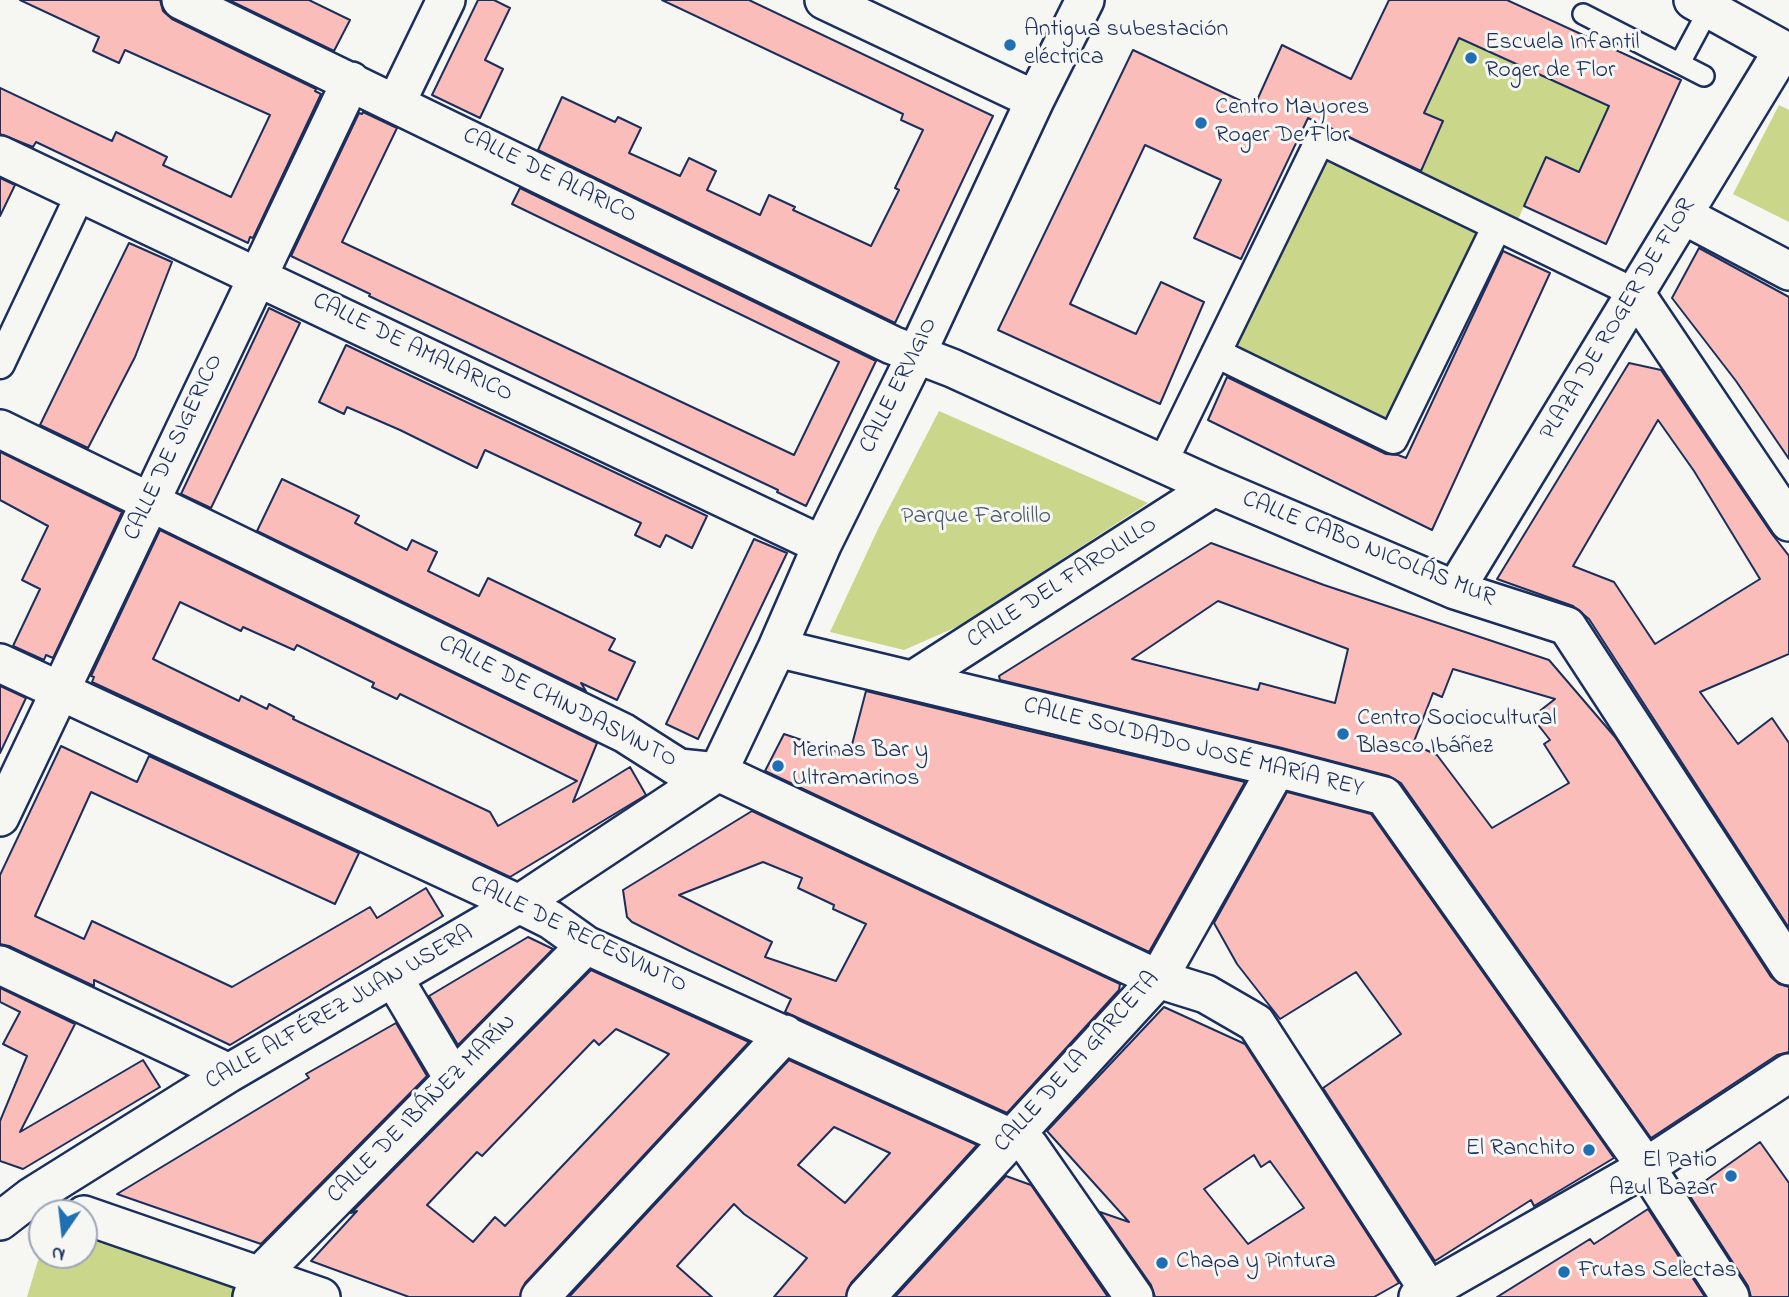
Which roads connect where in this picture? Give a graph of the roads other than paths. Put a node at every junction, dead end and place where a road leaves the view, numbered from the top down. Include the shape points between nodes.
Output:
1 (181, 0) edge
2 (446, 0) edge
3 (824, 0) edge
4 (1085, 0) edge
5 (1701, 5) edge
6 (1583, 14) dead end
7 (1786, 51) edge
8 (1681, 63) junction
9 (1704, 76) dead end
10 (351, 80) junction
11 (1035, 100) junction
12 (396, 103) junction
13 (0, 155) edge
14 (81, 193) junction
15 (1683, 215) junction
16 (1497, 226) junction
17 (1789, 271) edge
18 (256, 277) junction
19 (1635, 293) junction
20 (1216, 353) junction
21 (916, 355) junction
22 (0, 363) edge
23 (0, 429) edge
24 (1163, 462) junction
25 (1214, 487) junction
26 (149, 501) junction
27 (1789, 522) edge
28 (822, 545) junction
29 (1455, 590) junction
30 (777, 648) junction
31 (0, 663) edge
32 (913, 680) junction
33 (60, 692) junction
34 (1277, 768) junction
35 (718, 772) junction
36 (0, 817) edge
37 (519, 904) junction
38 (586, 945) junction
39 (0, 965) edge
40 (1789, 966) edge
41 (393, 977) junction
42 (1158, 979) junction
43 (785, 1034) junction
44 (229, 1073) junction
45 (1789, 1073) edge
46 (453, 1078) junction
47 (1012, 1138) junction
48 (1646, 1167) junction
49 (15, 1191) edge
50 (38, 1199) edge
51 (0, 1221) edge
52 (98, 1221) edge
53 (255, 1286) edge
54 (1427, 1295) edge
55 (321, 1297) edge
56 (540, 1297) edge
57 (866, 1297) edge
58 (1134, 1297) edge
59 (1731, 1297) edge

1 - 10 street, CALLE DE ALARICO
2 - 12 street
3 - 11 street
4 - 11 street, CALLE ERVIGIO
5 - 7 street
5 - 8 lane
6 - 8 lane
7 - 15 street, PLAZA DE ROGER DE FLOR
8 - 9 lane
10 - 12 street, CALLE DE ALARICO
10 - 18 street, CALLE DE SIGERICO
11 - 21 street, CALLE ERVIGIO
12 - 21 street, CALLE DE ALARICO
13 - 14 street, CALLE DE AMALARICO
14 - 18 street, CALLE DE AMALARICO
14 - 22 street
15 - 17 street
15 - 19 street, PLAZA DE ROGER DE FLOR
16 - 19 street
16 - 20 street via 1393,439
16 - 20 street via 1320,140
18 - 26 street, CALLE DE SIGERICO
18 - 28 street, CALLE DE AMALARICO
19 - 27 street
19 - 29 street, PLAZA DE ROGER DE FLOR
20 - 24 street
21 - 24 street, CALLE CABO NICOLÁS MUR
21 - 28 street, CALLE ERVIGIO
23 - 26 street, CALLE DE CHINDASVINTO
24 - 25 street, CALLE CABO NICOLÁS MUR
25 - 29 street, CALLE CABO NICOLÁS MUR
25 - 32 street, CALLE DEL FAROLILLO
26 - 33 street, CALLE DE SIGERICO
26 - 35 street, CALLE DE CHINDASVINTO via 624,733 679,768
28 - 30 street, CALLE ERVIGIO
29 - 40 street, CALLE CABO NICOLÁS MUR via 1567,626
30 - 32 street, CALLE SOLDADO JOSÉ MARÍA REY
30 - 35 street, CALLE ERVIGIO
31 - 33 street, CALLE DE RECESVINTO
32 - 34 street, CALLE SOLDADO JOSÉ MARÍA REY
33 - 36 street, CALLE DE SIGERICO
33 - 37 street, CALLE DE RECESVINTO
34 - 42 street, CALLE DE LA GARCETA
34 - 48 street, CALLE SOLDADO JOSÉ MARÍA REY via 1384,796
35 - 37 street, CALLE ALFÉREZ JUAN USERA
35 - 42 street, CALLE DE CHINDASVINTO
37 - 38 street, CALLE DE RECESVINTO
37 - 41 street, CALLE ALFÉREZ JUAN USERA
38 - 43 street, CALLE DE RECESVINTO
38 - 46 street, CALLE DE IBÁÑEZ MARÍN
39 - 44 street
41 - 44 street, CALLE ALFÉREZ JUAN USERA
41 - 46 street
42 - 47 street, CALLE DE LA GARCETA
42 - 54 street, CALLE DE CHINDASVINTO via 1206,993 1256,1023
43 - 47 street, CALLE DE RECESVINTO
43 - 56 street
44 - 49 street, CALLE ALFÉREZ JUAN USERA
45 - 48 street
46 - 53 street, CALLE DE IBÁÑEZ MARÍN
47 - 57 street, CALLE DE LA GARCETA
47 - 58 street, CALLE DE RECESVINTO via 1030,1146
48 - 54 street
48 - 59 street, CALLE SOLDADO JOSÉ MARÍA REY
49 - 50 street
49 - 51 street, CALLE ALFÉREZ JUAN USERA
52 - 53 street
53 - 55 street

